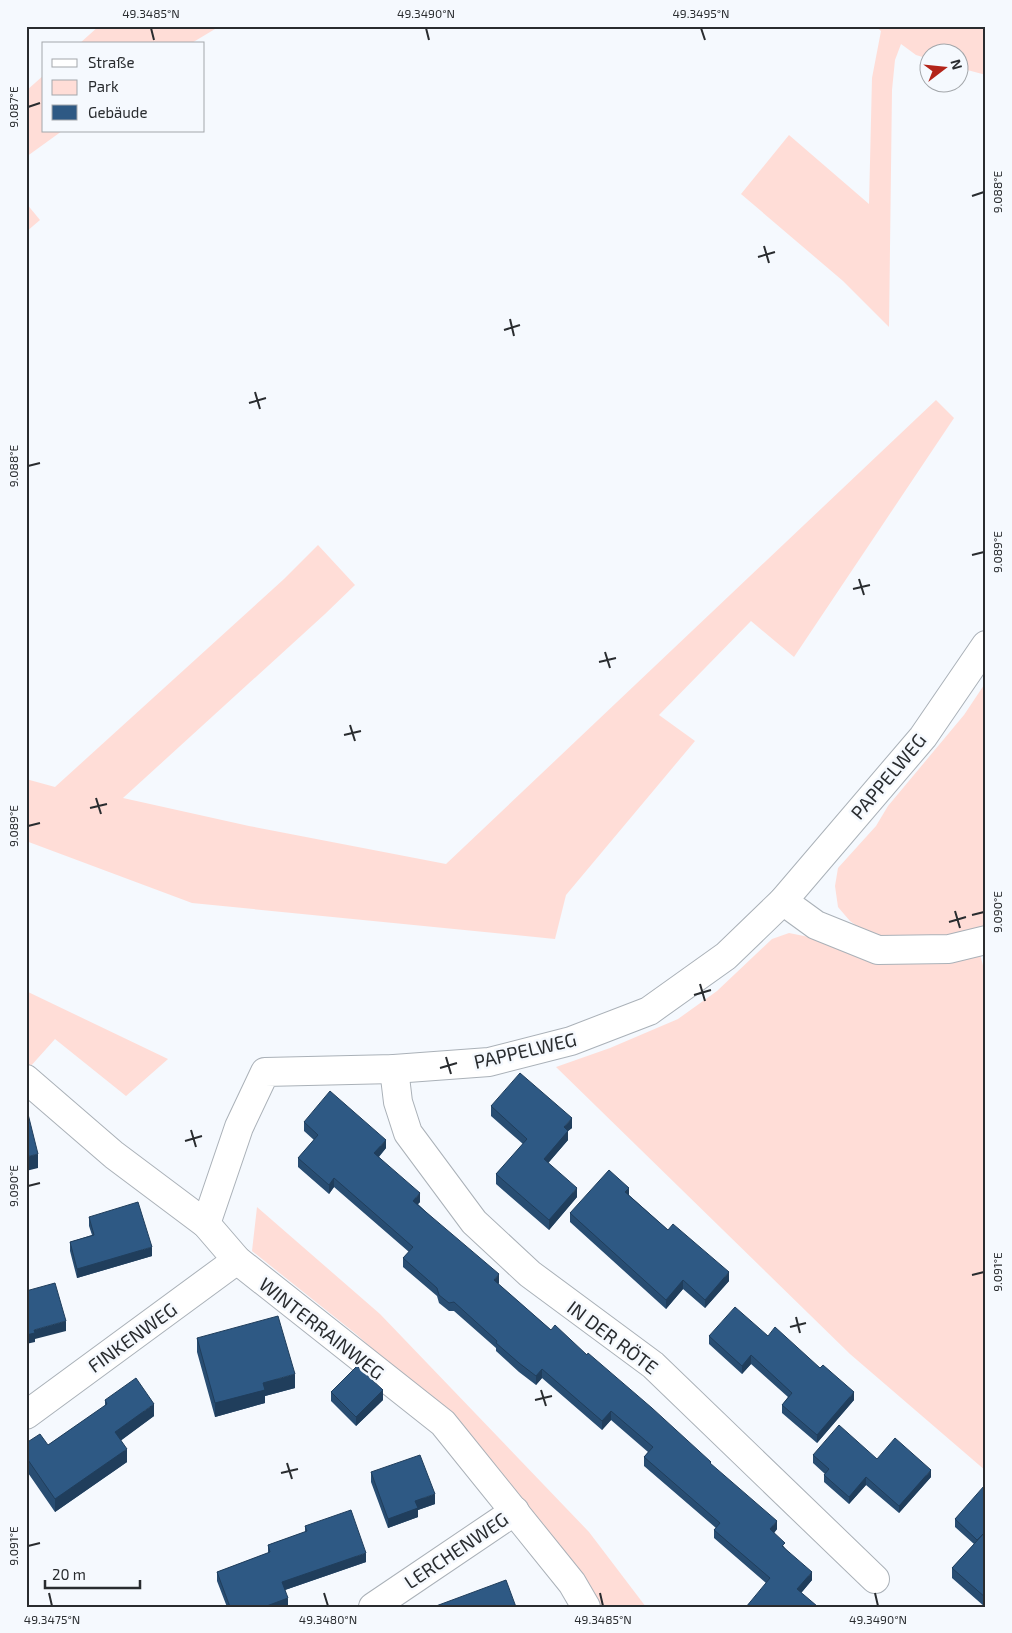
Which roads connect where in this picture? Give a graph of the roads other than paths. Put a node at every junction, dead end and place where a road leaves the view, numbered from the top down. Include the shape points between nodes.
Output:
1 (986, 645) edge
2 (783, 901) junction
3 (986, 940) edge
4 (394, 1069) junction
5 (26, 1079) edge
6 (206, 1224) junction
7 (237, 1260) junction
8 (26, 1415) edge
9 (515, 1511) junction
10 (875, 1579) dead end
11 (373, 1607) edge
12 (586, 1607) edge

1 - 2 street, PAPPELWEG via 923,736
2 - 3 street via 816,925 878,950 949,949
2 - 4 street, PAPPELWEG via 726,956 649,1011 571,1041 489,1062
4 - 6 street, PAPPELWEG via 265,1072 239,1127
4 - 10 street, IN DER RÖTE via 398,1102 408,1133 474,1222 530,1274 653,1366
5 - 6 street, WINTERRAINWEG via 114,1155
6 - 7 street, WINTERRAINWEG
7 - 8 street, FINKENWEG
7 - 9 street, WINTERRAINWEG via 443,1423
9 - 11 street, LERCHENWEG
9 - 12 street, WINTERRAINWEG via 572,1583

